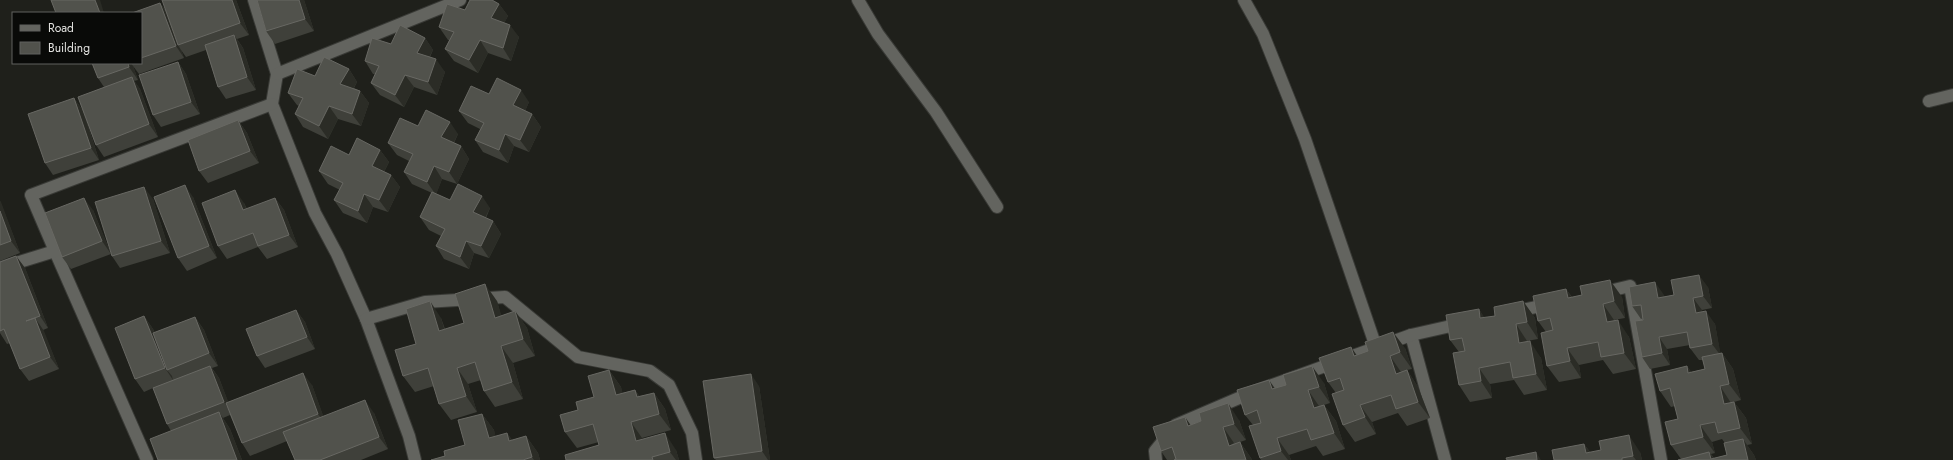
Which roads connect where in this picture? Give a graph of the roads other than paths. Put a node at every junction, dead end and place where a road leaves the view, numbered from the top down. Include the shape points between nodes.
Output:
1 (254, 0) edge
2 (460, 0) edge
3 (858, 0) edge
4 (1244, 0) edge
5 (277, 74) junction
6 (1953, 95) edge
7 (1929, 101) dead end
8 (272, 104) junction
9 (997, 207) dead end
10 (54, 251) junction
11 (0, 268) edge
12 (1592, 295) edge
13 (1562, 301) edge
14 (1502, 315) edge
15 (366, 319) junction
16 (1479, 320) edge
17 (1411, 335) junction
18 (1376, 347) junction
19 (147, 460) edge
20 (415, 460) edge
21 (696, 460) edge
22 (1156, 460) edge
23 (1445, 460) edge
24 (1661, 460) edge

1 - 5 street
2 - 5 street
3 - 9 street via 878,34 936,112
4 - 18 street via 1263,34 1305,139
5 - 8 street
6 - 7 street
8 - 10 street via 31,195
8 - 15 street via 315,213 337,254
10 - 11 street
10 - 19 street
12 - 24 street via 1630,286
13 - 14 street
15 - 20 street via 409,436
15 - 21 street via 425,302 505,297 578,357 650,371 669,385 692,433
16 - 17 street
17 - 18 street
17 - 23 street
18 - 22 street via 1253,392 1176,425 1155,451

